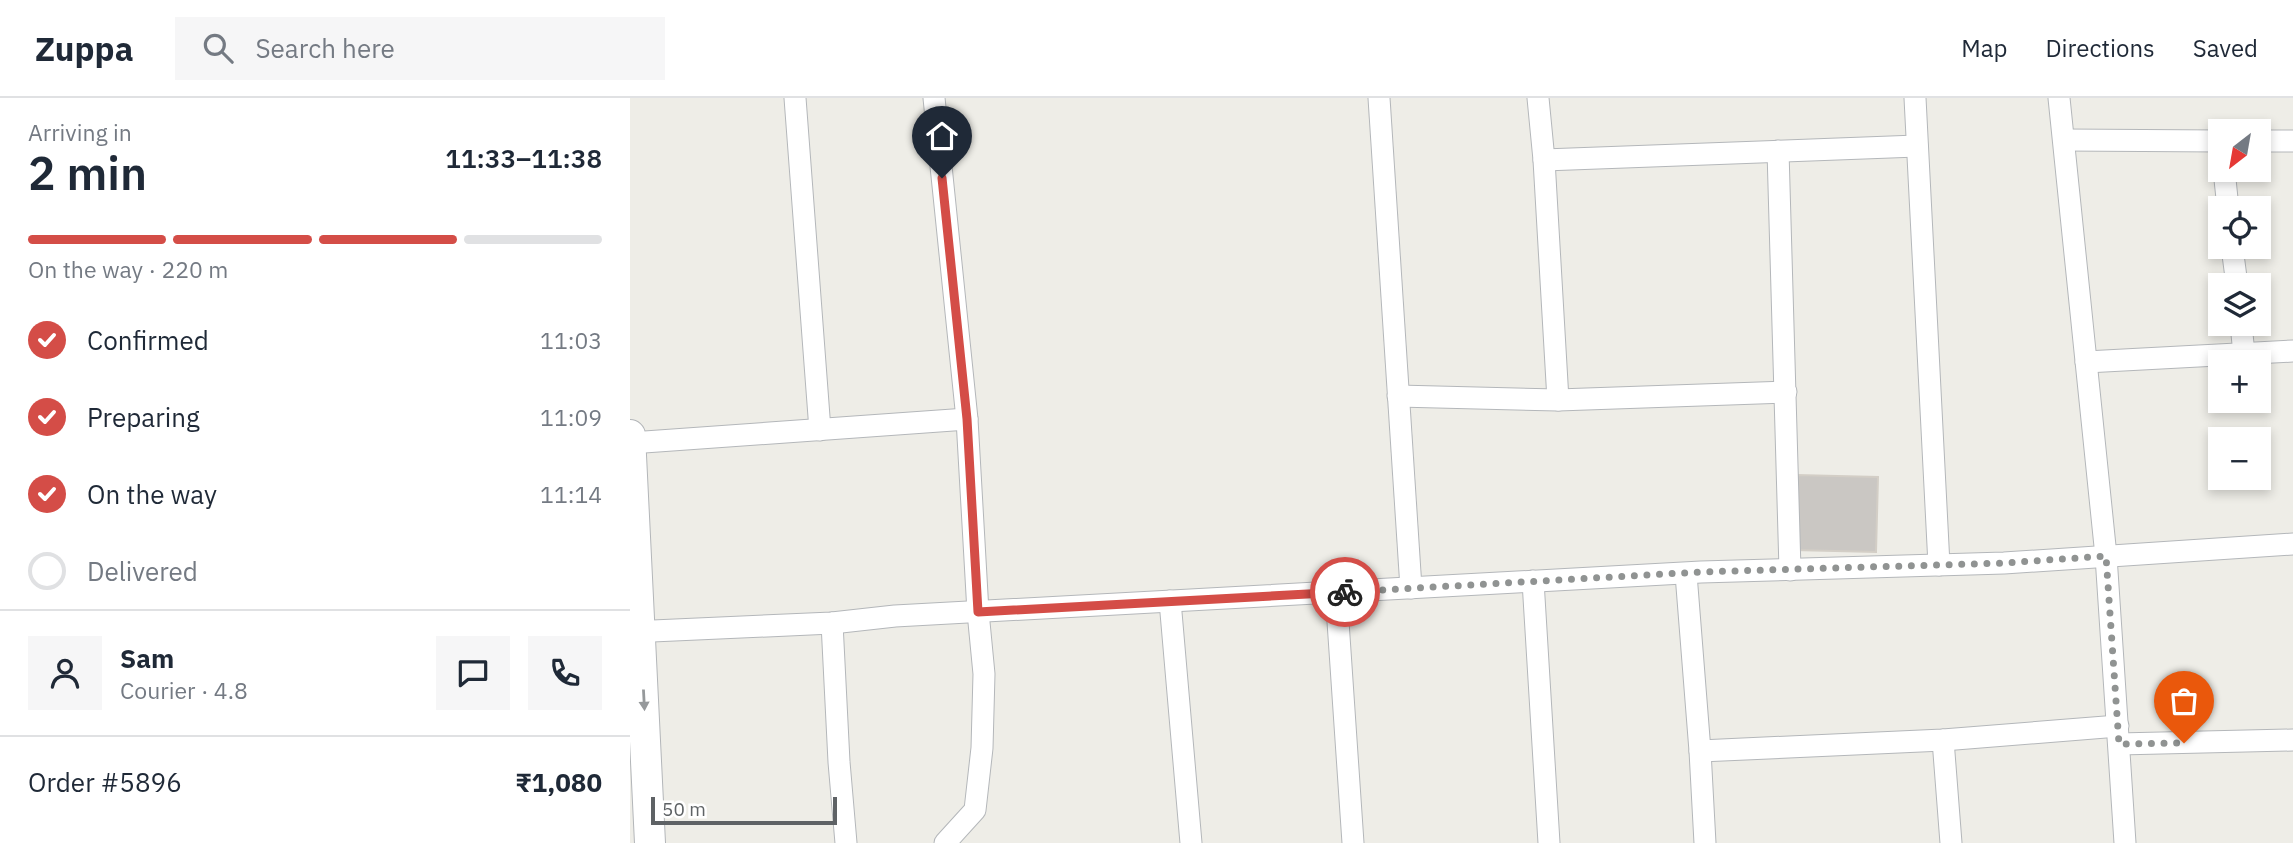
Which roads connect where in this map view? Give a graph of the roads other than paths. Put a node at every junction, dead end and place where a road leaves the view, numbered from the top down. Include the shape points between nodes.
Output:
1 (795, 98) edge
2 (934, 98) edge
3 (1378, 98) edge
4 (1538, 98) edge
5 (1914, 98) edge
6 (2059, 98) edge
7 (2064, 140) junction
8 (2208, 141) edge
9 (2272, 141) edge
10 (2293, 141) edge
11 (1917, 146) junction
12 (1778, 151) junction
13 (1544, 160) junction
14 (2293, 351) edge
15 (2271, 352) edge
16 (2208, 356) edge
17 (2087, 362) junction
18 (1786, 392) junction
19 (1398, 396) junction
20 (1558, 400) junction
21 (967, 419) junction
22 (820, 430) junction
23 (630, 435) edge
24 (630, 443) edge
25 (2293, 544) edge
26 (2106, 556) junction
27 (1939, 565) junction
28 (1790, 570) junction
29 (1686, 573) junction
30 (1533, 581) junction
31 (1411, 588) junction
32 (1336, 592) junction
33 (1170, 601) junction
34 (978, 612) junction
35 (832, 623) junction
36 (635, 632) edge
37 (2118, 735) junction
38 (1943, 740) junction
39 (2293, 740) edge
40 (1700, 751) junction
41 (650, 843) edge
42 (846, 843) edge
43 (945, 843) edge
44 (1191, 843) edge
45 (1353, 843) edge
46 (1549, 843) edge
47 (1705, 843) edge
48 (1951, 843) edge
49 (2125, 843) edge

1 - 22 street
2 - 21 street
3 - 19 street
4 - 13 street
5 - 11 street
6 - 7 street
7 - 8 street
7 - 17 street
9 - 10 street
11 - 12 street
11 - 27 street
12 - 13 street
12 - 18 street
13 - 20 street
14 - 15 street
16 - 17 street
17 - 26 street
18 - 20 street
18 - 28 street
19 - 20 street
19 - 31 street
21 - 22 street
21 - 34 street
22 - 24 street
23 - 24 street
24 - 36 street
25 - 26 street
26 - 27 street
26 - 37 street
27 - 28 street
28 - 29 street
29 - 30 street
29 - 40 street
30 - 31 street
30 - 46 street
31 - 32 street
32 - 33 street
32 - 45 street
33 - 34 street
33 - 44 street
34 - 35 street
34 - 43 street via 984,674 975,810
35 - 36 street
35 - 42 street
36 -> 41 street
37 - 38 street
37 - 39 street
37 - 49 street
38 - 40 street
38 - 48 street
40 - 47 street

